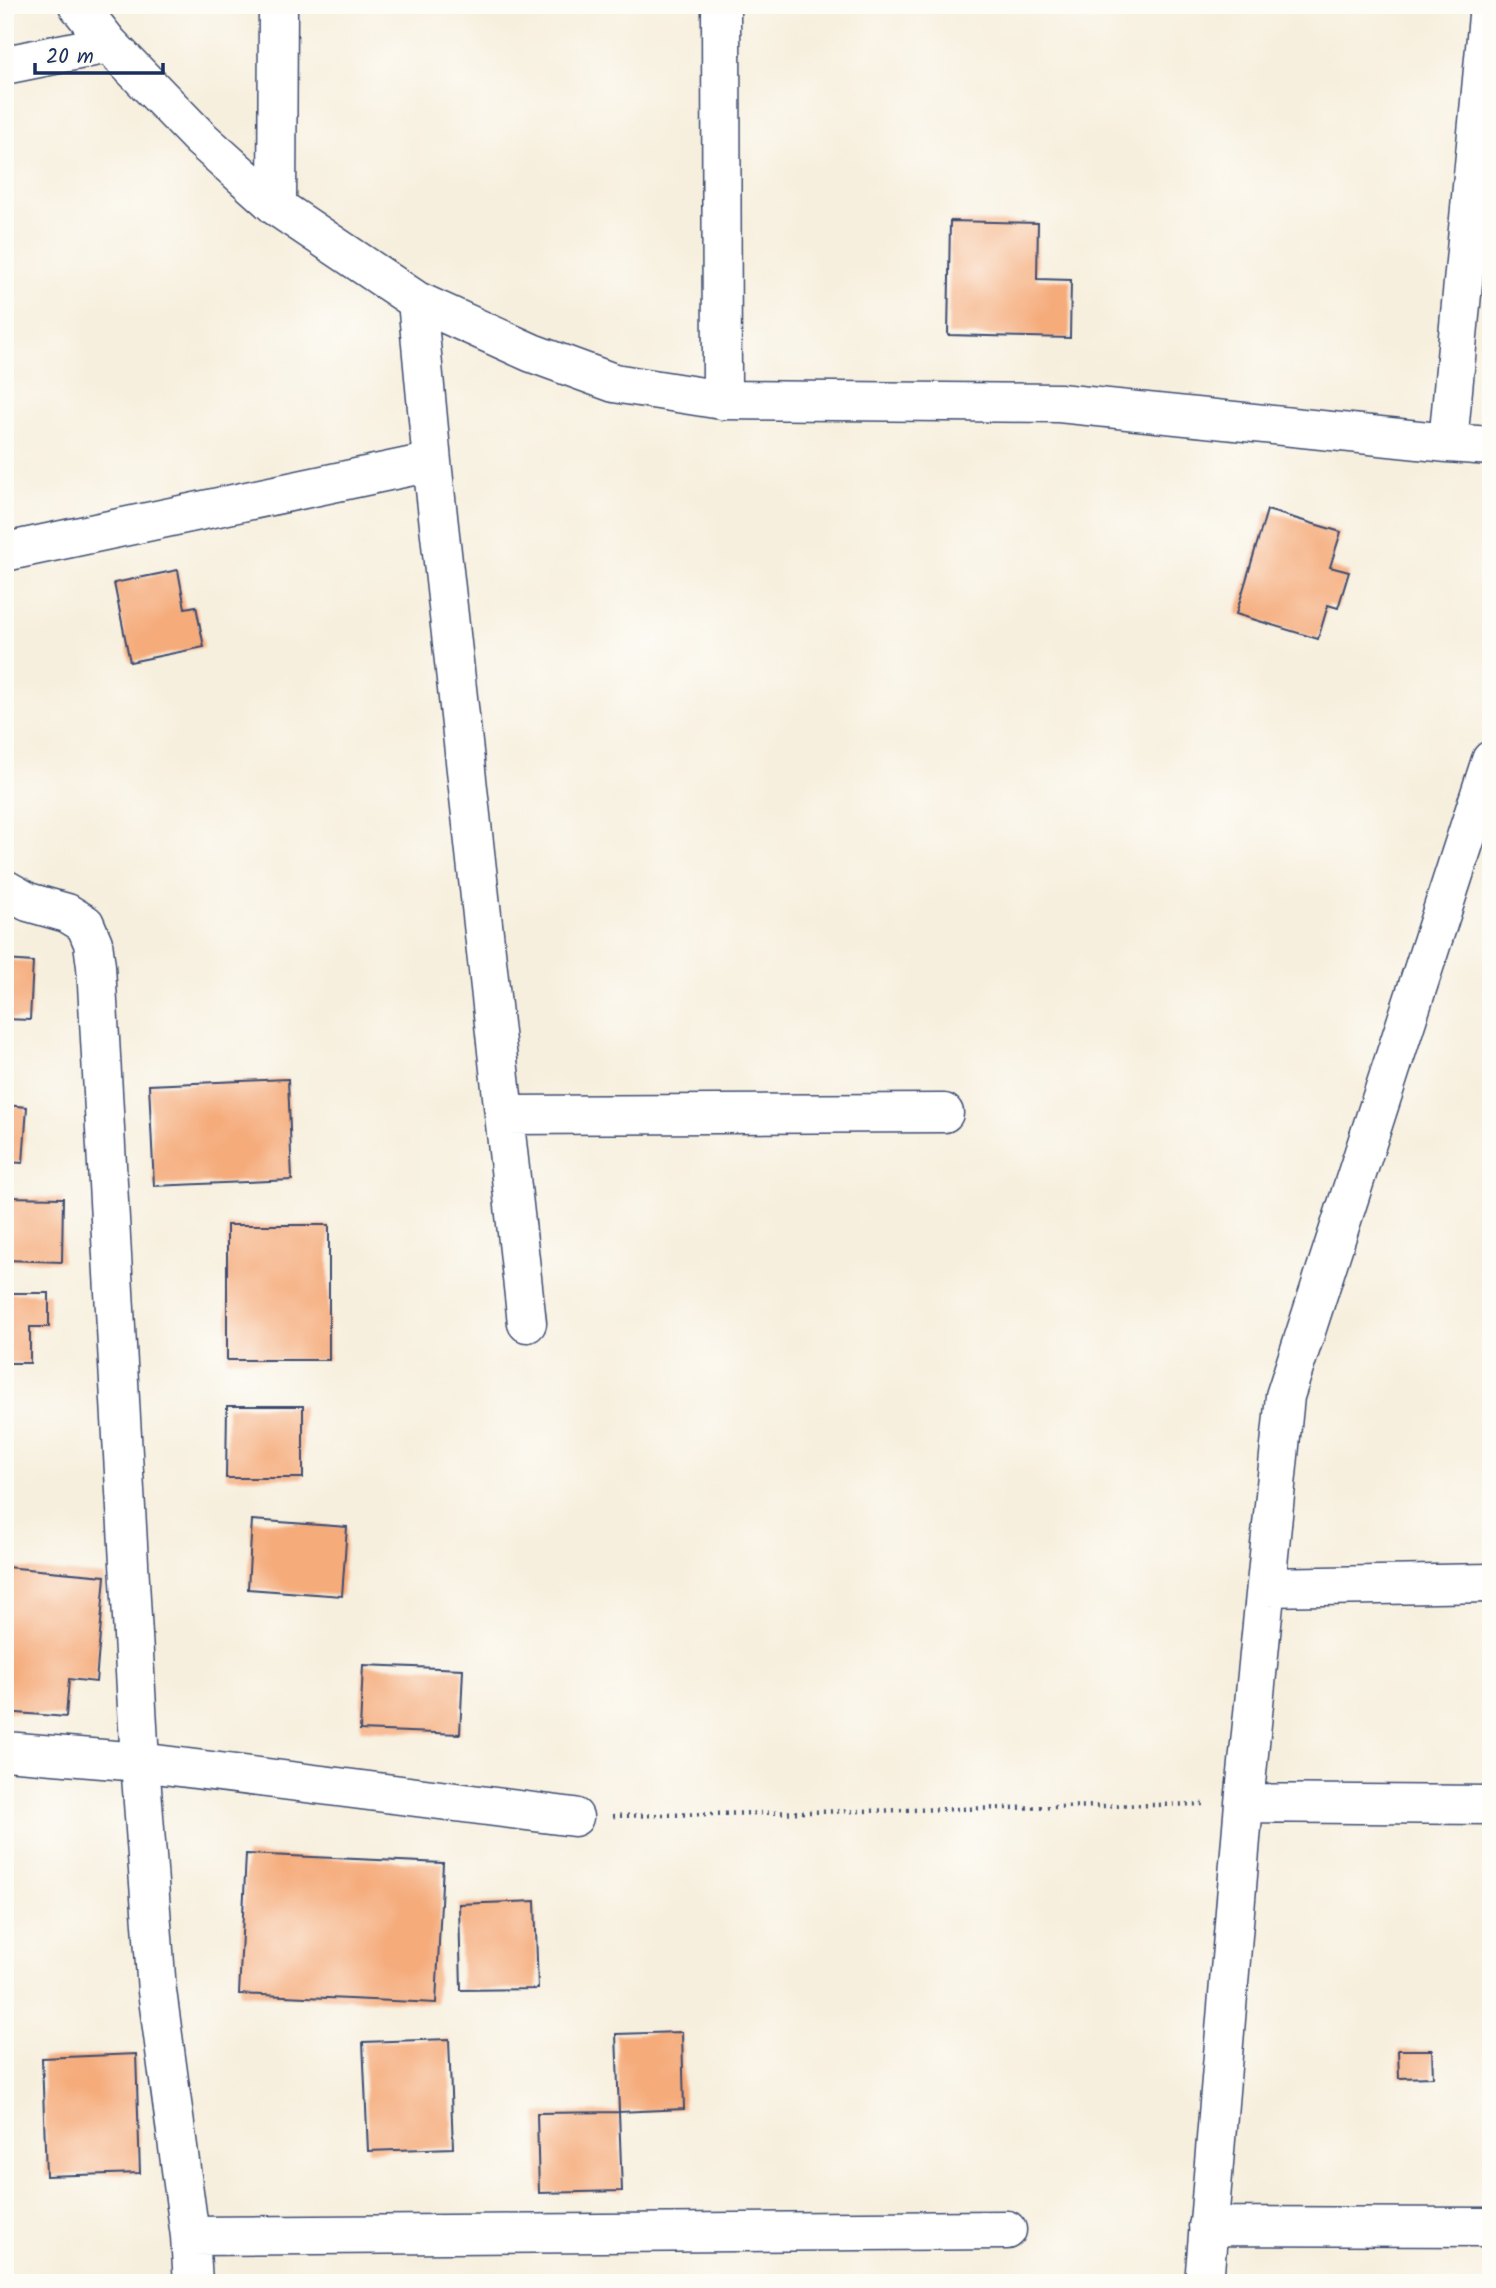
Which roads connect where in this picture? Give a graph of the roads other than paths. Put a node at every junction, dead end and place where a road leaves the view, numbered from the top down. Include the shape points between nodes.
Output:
1 (78, 5) edge
2 (278, 5) edge
3 (721, 5) edge
4 (1489, 5) edge
5 (109, 44) junction
6 (5, 65) edge
7 (277, 207) junction
8 (417, 301) junction
9 (722, 400) junction
10 (1448, 443) junction
11 (1491, 446) edge
12 (432, 462) junction
13 (5, 552) edge
14 (1491, 760) edge
15 (5, 889) edge
16 (944, 1113) dead end
17 (504, 1115) junction
18 (527, 1323) dead end
19 (1491, 1583) edge
20 (1266, 1587) junction
21 (5, 1751) edge
22 (140, 1762) junction
23 (1244, 1803) junction
24 (1491, 1805) edge
25 (574, 1816) road end
26 (1208, 2227) junction
27 (1491, 2227) edge
28 (1007, 2230) dead end
29 (190, 2236) junction
30 (193, 2283) edge
31 (1204, 2283) edge

1 - 5 street
2 - 7 street
3 - 9 street
4 - 10 street
5 - 6 street
5 - 7 street via 200,138
7 - 8 street
8 - 9 street via 532,353 614,383
8 - 12 street
9 - 10 street via 1059,403
10 - 11 street
12 - 13 street
12 - 17 street
14 - 20 street via 1285,1396
15 - 22 street via 28,902 67,912 85,924 95,955
16 - 17 street
17 - 18 street
19 - 20 street
20 - 23 street
21 - 22 street
22 - 25 street
22 - 29 street via 157,1991
23 - 24 street
23 - 26 street
26 - 27 street
26 - 31 street
28 - 29 street
29 - 30 street

